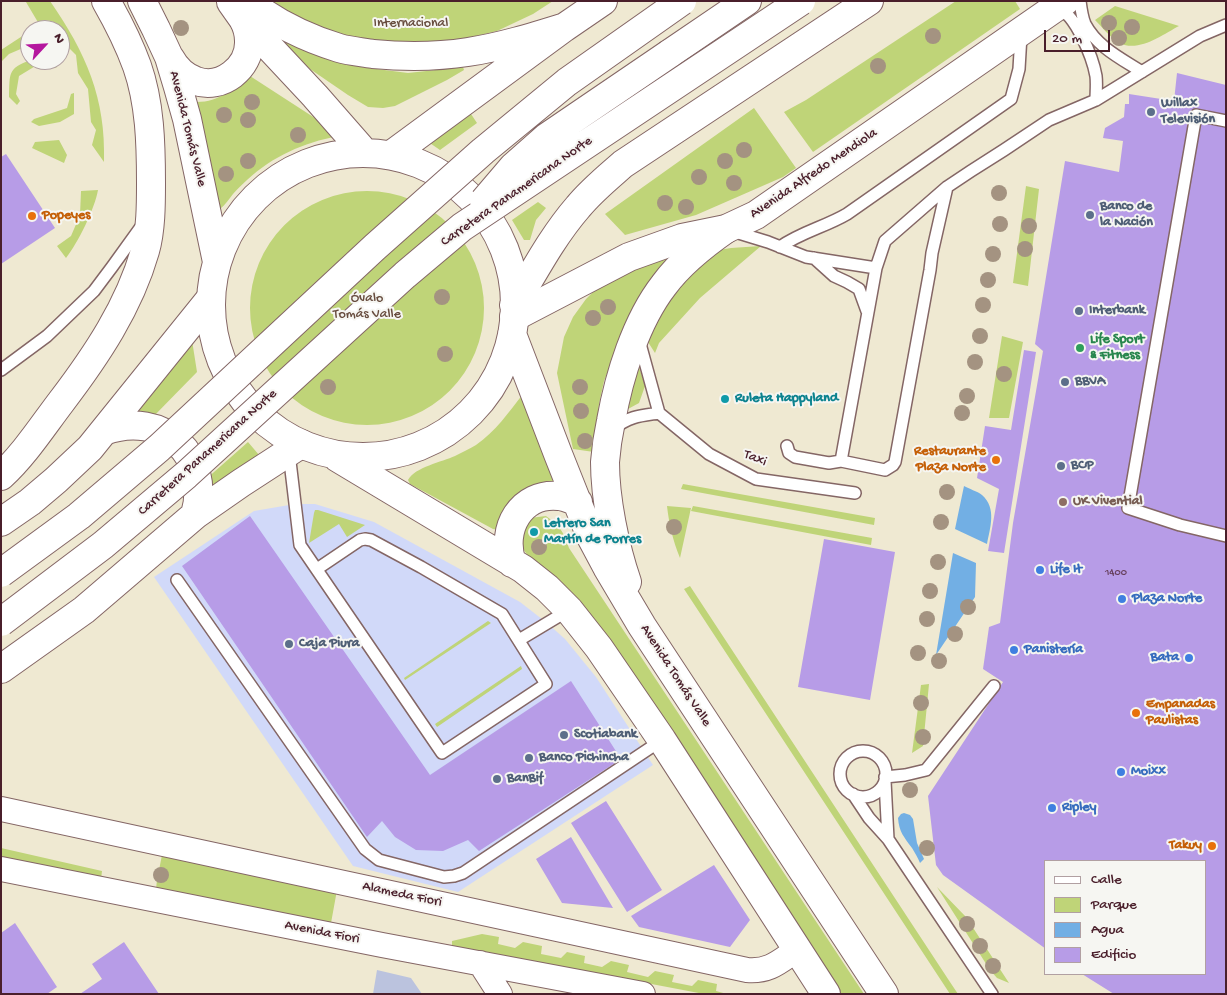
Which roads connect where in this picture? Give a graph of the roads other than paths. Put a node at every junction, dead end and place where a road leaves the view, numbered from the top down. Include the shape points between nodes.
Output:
1 (106, 1) edge
2 (142, 1) edge
3 (603, 1) edge
4 (682, 1) edge
5 (747, 1) edge
6 (801, 1) edge
7 (869, 1) edge
8 (1066, 4) edge
9 (240, 7) edge
10 (1226, 25) edge
11 (565, 27) junction
12 (1021, 32) junction
13 (169, 57) junction
14 (1142, 72) junction
15 (1096, 100) junction
16 (1226, 121) edge
17 (364, 152) junction
18 (391, 155) junction
19 (947, 187) junction
20 (151, 212) junction
21 (462, 227) junction
22 (726, 229) junction
23 (780, 247) junction
24 (814, 258) junction
25 (217, 262) junction
26 (876, 268) junction
27 (211, 298) junction
28 (868, 314) junction
29 (513, 319) junction
30 (637, 333) junction
31 (1, 370) edge
32 (659, 414) junction
33 (104, 430) junction
34 (609, 432) junction
35 (787, 446) dead end
36 (295, 448) junction
37 (330, 454) junction
38 (841, 461) junction
39 (1, 476) edge
40 (855, 493) dead end
41 (578, 502) junction
42 (195, 516) junction
43 (1, 522) edge
44 (1226, 536) edge
45 (512, 562) junction
46 (317, 570) junction
47 (1, 574) edge
48 (177, 580) dead end
49 (569, 610) junction
50 (1, 622) edge
51 (642, 626) junction
52 (519, 640) junction
53 (1, 669) edge
54 (994, 686) dead end
55 (662, 740) junction
56 (885, 778) junction
57 (853, 794) junction
58 (1, 809) edge
59 (888, 839) junction
60 (1, 869) edge
61 (798, 950) junction
62 (480, 963) junction
63 (630, 992) edge
64 (500, 994) edge
65 (826, 994) edge
66 (884, 994) edge
67 (992, 994) edge

1 - 20 main road via 138,67 147,105
2 - 13 main road, Avenida Tomás Valle
3 - 11 main road
4 - 47 main road, bridge via 567,82 483,150 159,448 78,516
5 - 21 main road, bridge via 547,137 513,167
6 - 21 main road, Carretera Panamericana Norte, bridge
7 - 29 main road via 623,164 578,206 568,220 544,256
8 - 12 main road, Avenida Alfredo Mendiola
8 - 14 lane via 1083,18 1099,43
8 - 15 lane via 1060,9 1078,29 1091,56
9 - 11 main road via 324,43 398,57 469,52
9 - 13 main road via 250,43 241,66 232,75 209,83 196,82 176,68
9 - 17 main road
10 - 14 lane via 1200,36
11 - 18 main road
12 - 22 main road, Avenida Alfredo Mendiola via 756,215
12 - 23 lane via 1019,69 1011,99 847,214
13 - 25 main road, Avenida Tomás Valle via 186,118
14 - 15 lane
15 - 19 lane via 1049,120
16 - 44 lane via 1196,115 1128,508
17 - 18 main road
17 - 25 main road via 322,158 276,180 256,196 240,216 230,230
18 - 29 main road via 438,173 477,205 504,249 512,282
19 - 26 lane via 885,241
19 - 38 lane via 895,462 885,470
20 - 31 lane via 94,291 46,336
20 - 39 main road via 146,249 132,290 114,323 84,372
21 - 50 main road, Carretera Panamericana Norte, bridge via 404,275 186,475
22 - 23 lane
22 - 29 main road, Avenida Alfredo Mendiola via 675,240 629,256
22 - 30 main road via 702,246 665,283
23 - 24 lane
24 - 26 lane
24 - 28 lane via 834,276 859,289
25 - 27 main road
26 - 28 lane
27 - 33 main road
27 - 36 main road via 214,334 225,369 244,400 263,420 286,436
28 - 38 lane
29 - 37 main road via 507,352 492,386 454,427 422,446 386,456
29 - 41 main road, Avenida Tomás Valle via 558,454
30 - 32 lane
30 - 34 main road via 616,394
32 - 34 lane via 626,420
32 - 40 lane, Taxi via 709,454 756,479
33 - 42 main road via 140,425 174,439 192,461 198,478
33 - 43 main road via 56,480
34 - 51 main road via 605,464 612,519 624,574
35 - 38 lane via 795,457 829,463
36 - 37 main road
36 - 42 main road
36 - 46 lane via 300,545
37 - 45 main road
41 - 45 main road via 549,496 523,508 509,534
41 - 51 main road, Avenida Tomás Valle via 607,567
42 - 53 main road via 84,610
45 - 49 main road via 537,579
46 - 52 lane via 360,540 371,540 498,611
46 - 52 lane via 442,753 546,684
48 - 55 lane via 365,849 379,860 444,877 463,873
49 - 52 lane
49 - 55 main road
51 - 66 main road, Avenida Tomás Valle
54 - 56 lane via 926,770
55 - 61 main road
56 - 57 lane via 875,793 860,797
56 - 57 lane via 884,765 874,753 853,752 842,762 840,769 842,783
56 - 59 lane
57 - 59 lane
58 - 61 street, Alameda Fiori via 747,970 770,967
59 - 67 lane
60 - 62 street, Avenida Fiori
61 - 65 main road
62 - 63 street, Avenida Fiori
62 - 64 street

